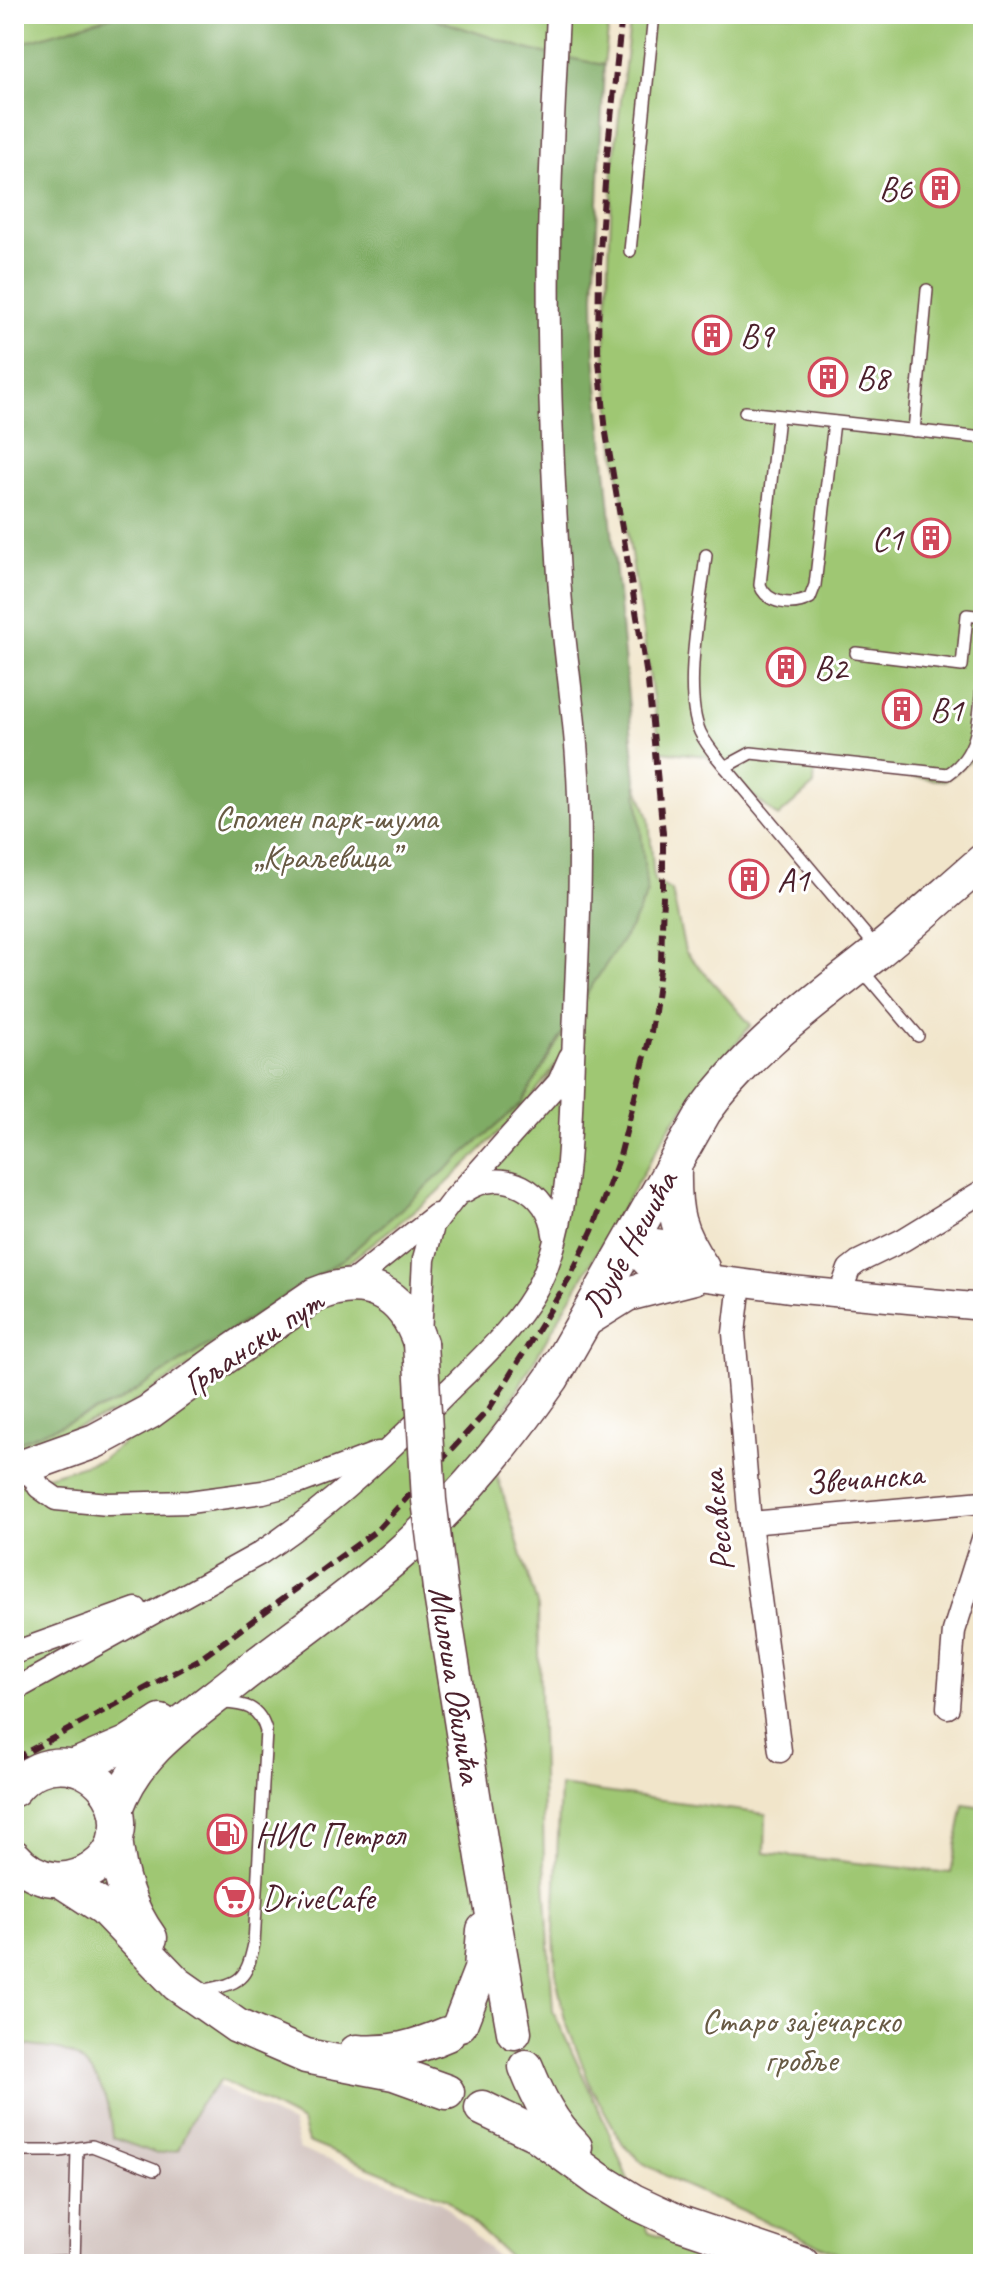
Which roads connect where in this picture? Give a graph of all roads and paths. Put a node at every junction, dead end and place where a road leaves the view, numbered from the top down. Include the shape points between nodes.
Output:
1 (558, 14) edge
2 (654, 14) edge
3 (630, 251) dead end
4 (927, 290) dead end
5 (745, 412) dead end
6 (778, 416) junction
7 (834, 422) junction
8 (914, 431) junction
9 (983, 438) edge
10 (706, 555) dead end
11 (983, 617) edge
12 (856, 653) dead end
13 (983, 668) edge
14 (725, 767) junction
15 (976, 872) edge
16 (869, 959) junction
17 (918, 1036) dead end
18 (574, 1048) junction
19 (674, 1165) junction
20 (983, 1191) edge
21 (452, 1201) junction
22 (555, 1240) junction
23 (630, 1242) junction
24 (713, 1276) junction
25 (347, 1286) junction
26 (840, 1294) junction
27 (983, 1307) edge
28 (587, 1319) junction
29 (420, 1343) junction
30 (390, 1448) junction
31 (21, 1468) edge
32 (429, 1500) joint
33 (983, 1502) edge
34 (750, 1523) junction
35 (983, 1539) edge
36 (194, 1589) junction
37 (289, 1640) junction
38 (14, 1653) edge
39 (14, 1690) edge
40 (209, 1702) junction
41 (948, 1707) dead end
42 (780, 1751) dead end
43 (73, 1767) junction
44 (14, 1789) edge
45 (115, 1824) junction
46 (16, 1860) edge
47 (485, 1870) junction
48 (61, 1880) junction
49 (205, 1990) junction
50 (454, 2029) junction
51 (514, 2032) junction
52 (526, 2067) junction
53 (447, 2092) junction
54 (482, 2108) junction
55 (77, 2149) junction
56 (14, 2151) edge
57 (154, 2170) dead end
58 (790, 2260) edge
59 (14, 2263) edge
60 (74, 2263) edge

1 - 18 street via 549,333 559,578 580,828
2 - 3 lane
4 - 8 lane
5 - 6 lane
6 - 7 lane
6 - 7 lane via 760,585 771,600 799,603 810,598 815,585
7 - 8 lane
8 - 9 lane
10 - 14 lane via 693,697 700,731
11 - 12 lane via 967,615 962,666
13 - 14 lane via 972,750 948,774 751,753
14 - 16 lane
15 - 16 main road, Љубе Нешића
16 - 17 lane
16 - 19 main road, Љубе Нешића via 762,1044 732,1075
18 - 21 street via 559,1082
18 - 22 street via 566,1177
19 - 23 main road, Љубе Нешића
19 - 24 main road via 679,1231
20 - 26 street via 858,1262 849,1269
21 - 22 street via 480,1182 516,1183 546,1207
21 - 25 street
21 - 29 street via 425,1247
22 - 30 street via 541,1279 517,1315
23 - 24 street via 662,1243
23 - 28 main road, Љубе Нешића
24 - 26 street
24 - 28 main road via 627,1294
24 - 34 street, Ресавска via 734,1333
25 - 29 main road, Грљански пут via 372,1288 391,1297 407,1314
25 - 31 main road, Грљански пут via 315,1295 136,1420
26 - 27 street
28 - 37 main road, Љубе Нешића via 537,1400 469,1485 400,1554
29 - 32 main road, Грљански пут, bridge
30 - 31 street via 276,1489 189,1502 56,1499
30 - 36 street via 290,1534
32 - 47 main road, Милоша Обилића, bridge
33 - 34 street, Звечанска
34 - 42 street, Ресавска
35 - 41 street via 954,1631
36 - 38 street
36 - 39 street
37 - 40 main road
37 - 43 main road via 127,1744
40 - 45 main road via 142,1759 122,1791
40 - 49 lane via 254,1708 266,1731 250,1964 238,1982
43 - 44 main road via 42,1768
43 - 45 main road via 98,1780 110,1795
45 - 48 main road via 105,1858 93,1870
45 - 49 main road via 122,1881 139,1923
46 - 48 main road via 35,1874
47 - 50 main road, Милоша Обилића via 481,1970
47 - 51 main road, Милоша Обилића
48 - 53 main road via 113,1916 188,1993 245,2031 306,2056 394,2073
49 - 50 main road via 259,2023 341,2050 392,2052
50 - 51 main road via 488,2019
50 - 53 main road via 441,2045 437,2063
51 - 52 main road via 523,2045
52 - 54 main road via 513,2095
52 - 58 main road via 547,2113 583,2155 656,2201
53 - 54 main road via 461,2103
54 - 58 main road via 536,2134 633,2201 680,2223
55 - 56 lane
55 - 57 lane via 105,2149
55 - 60 lane
59 - 60 lane

